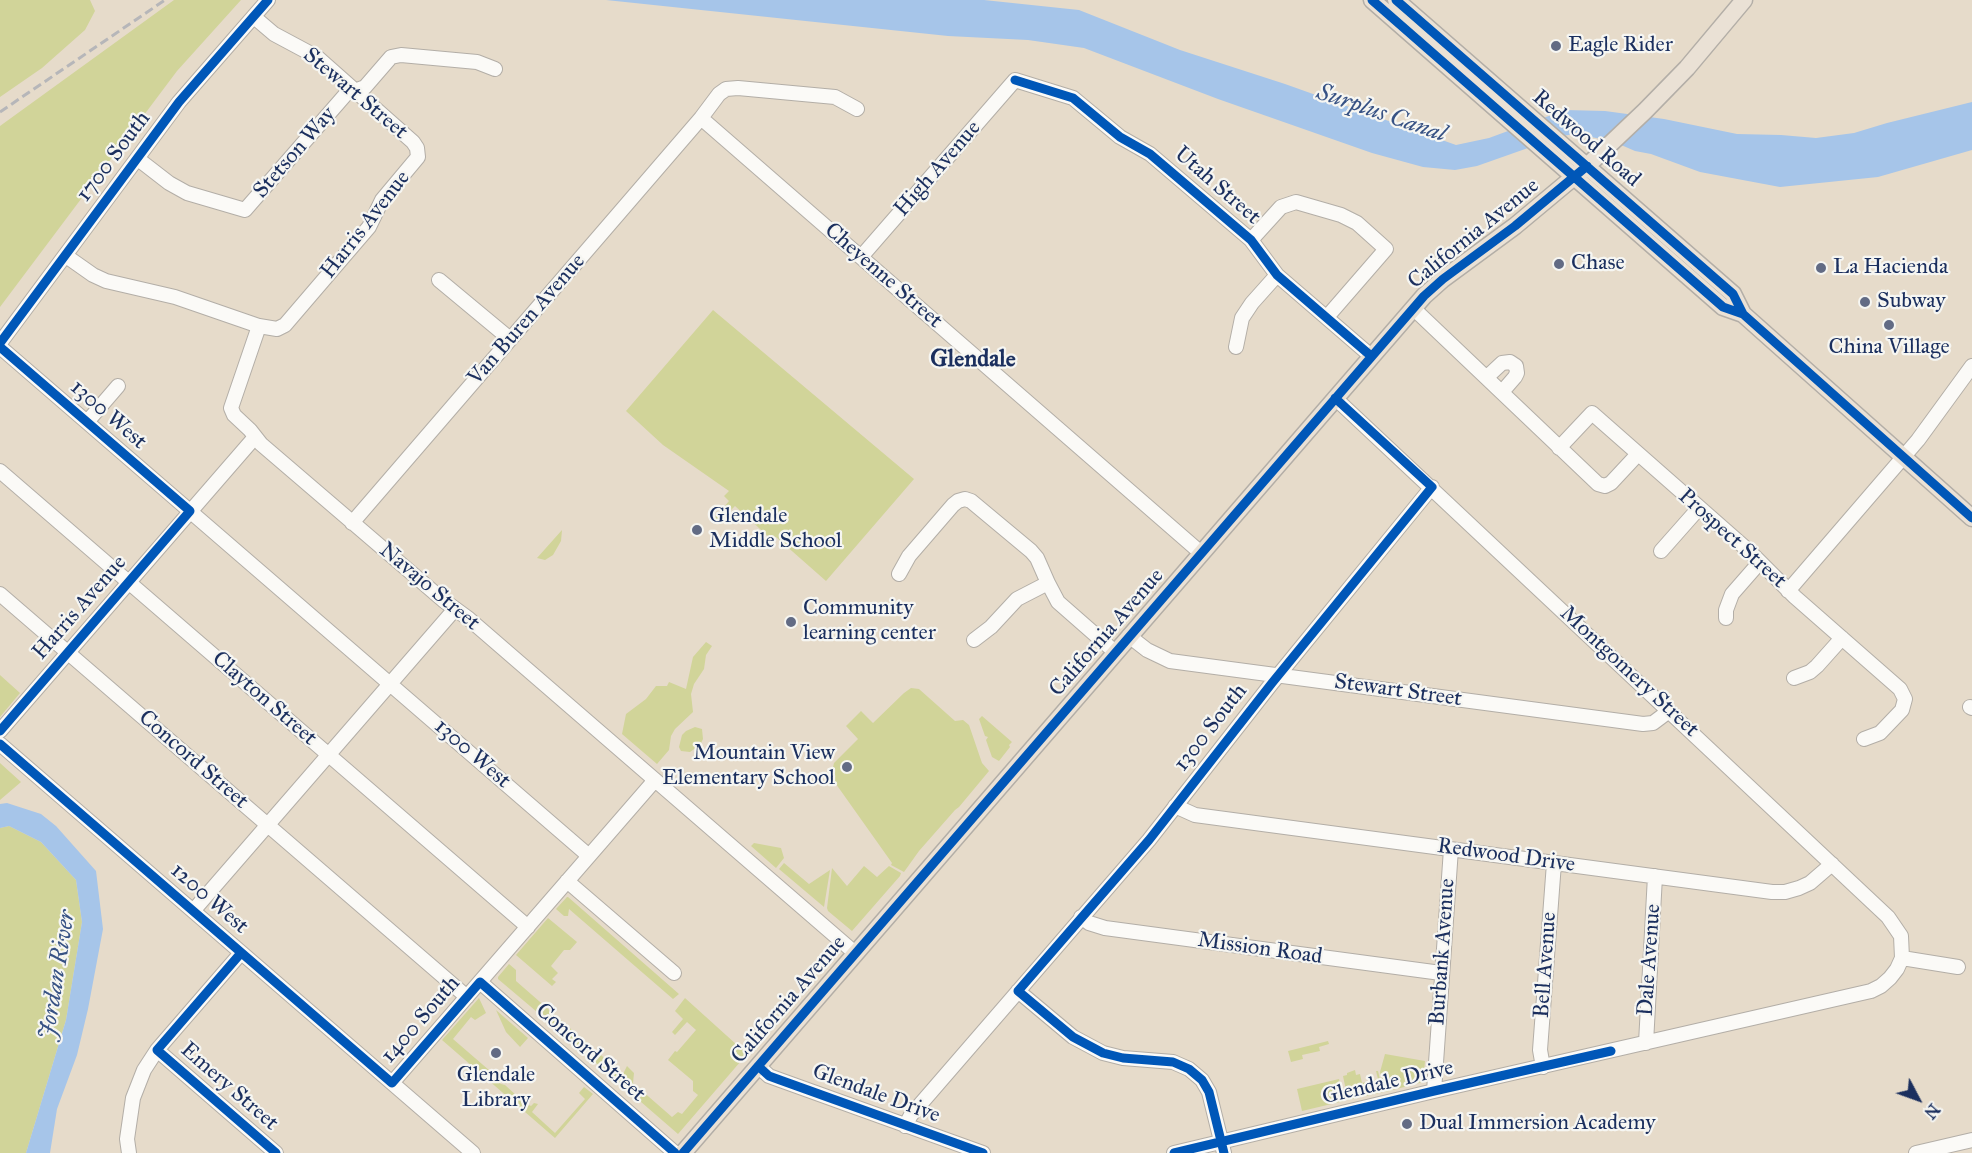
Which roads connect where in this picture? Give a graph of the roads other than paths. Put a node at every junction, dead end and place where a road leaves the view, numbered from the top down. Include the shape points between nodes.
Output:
1 (268, 0) edge
2 (1372, 0) edge
3 (1396, 0) edge
4 (1744, 0) edge
5 (254, 17) junction
6 (495, 69) dead end
7 (1015, 80) joint
8 (355, 91) junction
9 (857, 109) dead end
10 (701, 118) junction
11 (418, 157) joint
12 (138, 159) junction
13 (1581, 172) junction
14 (1251, 240) junction
15 (66, 255) junction
16 (861, 257) junction
17 (1277, 275) junction
18 (439, 280) dead end
19 (1413, 308) junction
20 (1327, 317) junction
21 (258, 326) junction
22 (510, 339) junction
23 (0, 345) edge
24 (1236, 347) dead end
25 (1371, 356) junction
26 (1972, 366) edge
27 (1487, 377) junction
28 (118, 386) dead end
29 (1502, 392) junction
30 (1335, 398) junction
31 (87, 422) junction
32 (255, 437) junction
33 (1559, 448) junction
34 (1638, 454) junction
35 (1904, 457) junction
36 (0, 471) edge
37 (1432, 487) junction
38 (1699, 508) junction
39 (190, 511) junction
40 (1972, 518) edge
41 (352, 523) junction
42 (1661, 551) dead end
43 (1201, 553) junction
44 (1760, 562) junction
45 (899, 574) dead end
46 (129, 582) junction
47 (1048, 583) junction
48 (1788, 591) junction
49 (0, 594) edge
50 (455, 609) junction
51 (1726, 618) dead end
52 (1129, 636) junction
53 (1842, 638) junction
54 (974, 640) dead end
55 (68, 652) junction
56 (1115, 652) junction
57 (1278, 675) junction
58 (1794, 678) dead end
59 (390, 684) junction
60 (1669, 711) junction
61 (0, 730) edge
62 (1864, 739) dead end
63 (0, 744) edge
64 (328, 754) junction
65 (655, 780) junction
66 (1175, 806) junction
67 (267, 825) junction
68 (1451, 849) junction
69 (589, 856) junction
70 (1554, 862) junction
71 (1832, 864) junction
72 (1655, 876) junction
73 (567, 881) junction
74 (193, 911) junction
75 (1081, 917) junction
76 (528, 927) junction
77 (241, 953) junction
78 (855, 953) junction
79 (1902, 958) junction
80 (1959, 968) dead end
81 (674, 973) dead end
82 (1441, 973) junction
83 (480, 982) junction
84 (1018, 991) junction
85 (467, 997) junction
86 (1646, 1043) junction
87 (157, 1050) junction
88 (758, 1066) junction
89 (1543, 1067) junction
90 (392, 1083) junction
91 (1434, 1091) junction
92 (905, 1125) junction
93 (1972, 1140) edge
94 (1222, 1148) edge
95 (129, 1153) edge
96 (276, 1153) edge
97 (473, 1153) edge
98 (675, 1153) edge
99 (683, 1153) edge
100 (983, 1153) edge
101 (1174, 1153) edge
102 (1916, 1153) edge

1 - 5 street, 1700 South
2 - 13 main road, Redwood Road via 1544,149
3 - 13 main road, Redwood Road via 1561,143
4 - 13 main road, California Avenue via 1664,92
5 - 8 street, Stewart Street via 274,34 312,53
5 - 12 street, 1700 South via 179,102
6 - 8 street via 477,62 396,56 365,87
7 - 14 street, Utah Street via 1073,98 1120,136 1150,154
7 - 16 street, High Avenue
8 - 11 street, Stewart Street via 413,142
8 - 12 street, Stetson Way via 346,94 245,210 187,193
9 - 10 street, Van Buren Avenue via 835,98 738,88 718,94
10 - 16 street, Cheyenne Street
10 - 22 street, Van Buren Avenue
11 - 21 street, Harris Avenue via 382,200 369,228 285,325 277,329
12 - 15 street, 1700 South
13 - 19 main road, California Avenue via 1443,279
13 - 35 main road, Redwood Road via 1733,294 1743,314
14 - 17 street, Utah Street
14 - 20 street via 1281,207 1296,202 1358,223 1386,249
15 - 21 street via 106,281 175,297
15 - 23 street, 1700 South
16 - 43 street, Cheyenne Street
17 - 20 street, Utah Street
17 - 24 street via 1242,318
18 - 22 street
19 - 25 main road, California Avenue
19 - 27 street
20 - 25 street, Utah Street
21 - 32 street, Navajo Street via 231,408
22 - 41 street, Van Buren Avenue
23 - 31 street, 1300 West
25 - 30 main road, California Avenue
26 - 35 street
27 - 29 street
27 - 29 street via 1503,363 1516,366 1517,373
28 - 31 street
29 - 33 street
30 - 37 street, Montgomery Street
30 - 43 main road, California Avenue
31 - 39 street, 1300 West
32 - 39 street, Harris Avenue
32 - 41 street, Navajo Street
33 - 34 street via 1605,486
33 - 34 street, Prospect Street via 1592,413
34 - 38 street, Prospect Street
35 - 40 main road, Redwood Road
35 - 48 street
36 - 46 street, Clayton Street
37 - 57 street, 1300 South
37 - 60 street, Montgomery Street
38 - 42 street
38 - 44 street, Prospect Street
39 - 46 street, Harris Avenue
39 - 59 street, 1300 West
41 - 50 street, Navajo Street
43 - 52 main road, California Avenue
44 - 48 street, Prospect Street
44 - 51 street via 1732,594
45 - 47 street via 909,556 953,505 964,499 977,505 1031,551
46 - 55 street, Harris Avenue
46 - 64 street, Clayton Street
47 - 54 street via 1017,599 992,627
47 - 56 street via 1058,602
48 - 53 street, Prospect Street
49 - 55 street, Concord Street
50 - 59 street
50 - 65 street, Navajo Street
52 - 56 main road, California Avenue
52 - 57 street, Stewart Street via 1166,660
53 - 58 street via 1810,672
53 - 62 street, Prospect Street via 1900,689 1905,699 1902,710 1887,728
55 - 61 street, Harris Avenue
55 - 67 street, Concord Street
56 - 78 main road, California Avenue
57 - 60 street, Stewart Street via 1643,724 1653,723
57 - 66 street, 1300 South
59 - 64 street
59 - 69 street, 1300 West
60 - 71 street, Montgomery Street
63 - 74 street, 1200 West
64 - 67 street
64 - 76 street, Clayton Street
65 - 69 street, 1400 South
65 - 78 street, Navajo Street
66 - 68 street, Redwood Drive via 1195,815
66 - 75 street, 1300 South
67 - 74 street
67 - 85 street, Concord Street
68 - 70 street, Redwood Drive
68 - 82 street, Burbank Avenue
69 - 73 street, 1400 South
70 - 72 street, Redwood Drive
70 - 89 street, Bell Avenue via 1540,1050
71 - 72 street, Redwood Drive via 1810,883 1785,892
71 - 79 street, Montgomery Street via 1895,926 1902,942
72 - 86 street, Dale Avenue
73 - 76 street, 1400 South
73 - 81 street
74 - 77 street, 1200 West
75 - 82 street, Mission Road via 1104,927
75 - 84 street, 1300 South
76 - 83 street, 1400 South
77 - 87 street
77 - 90 street, 1200 West
78 - 88 main road, California Avenue
79 - 80 street
79 - 86 street, Glendale Drive via 1890,978 1870,991
82 - 91 street, Burbank Avenue
83 - 85 street, 1400 South
83 - 98 street, Concord Street
84 - 92 street, 1300 South
84 - 94 street via 1073,1037 1103,1053 1173,1062 1190,1069 1209,1092
85 - 90 street, 1400 South
86 - 89 street, Glendale Drive
87 - 95 street via 133,1098 127,1139
87 - 96 street, Emery Street
88 - 92 street, Glendale Drive via 770,1076
88 - 99 main road, California Avenue
89 - 91 street, Glendale Drive
90 - 97 street, 1200 West
91 - 94 street, Glendale Drive
92 - 100 street, Glendale Drive
93 - 102 street
94 - 101 street, Glendale Drive

